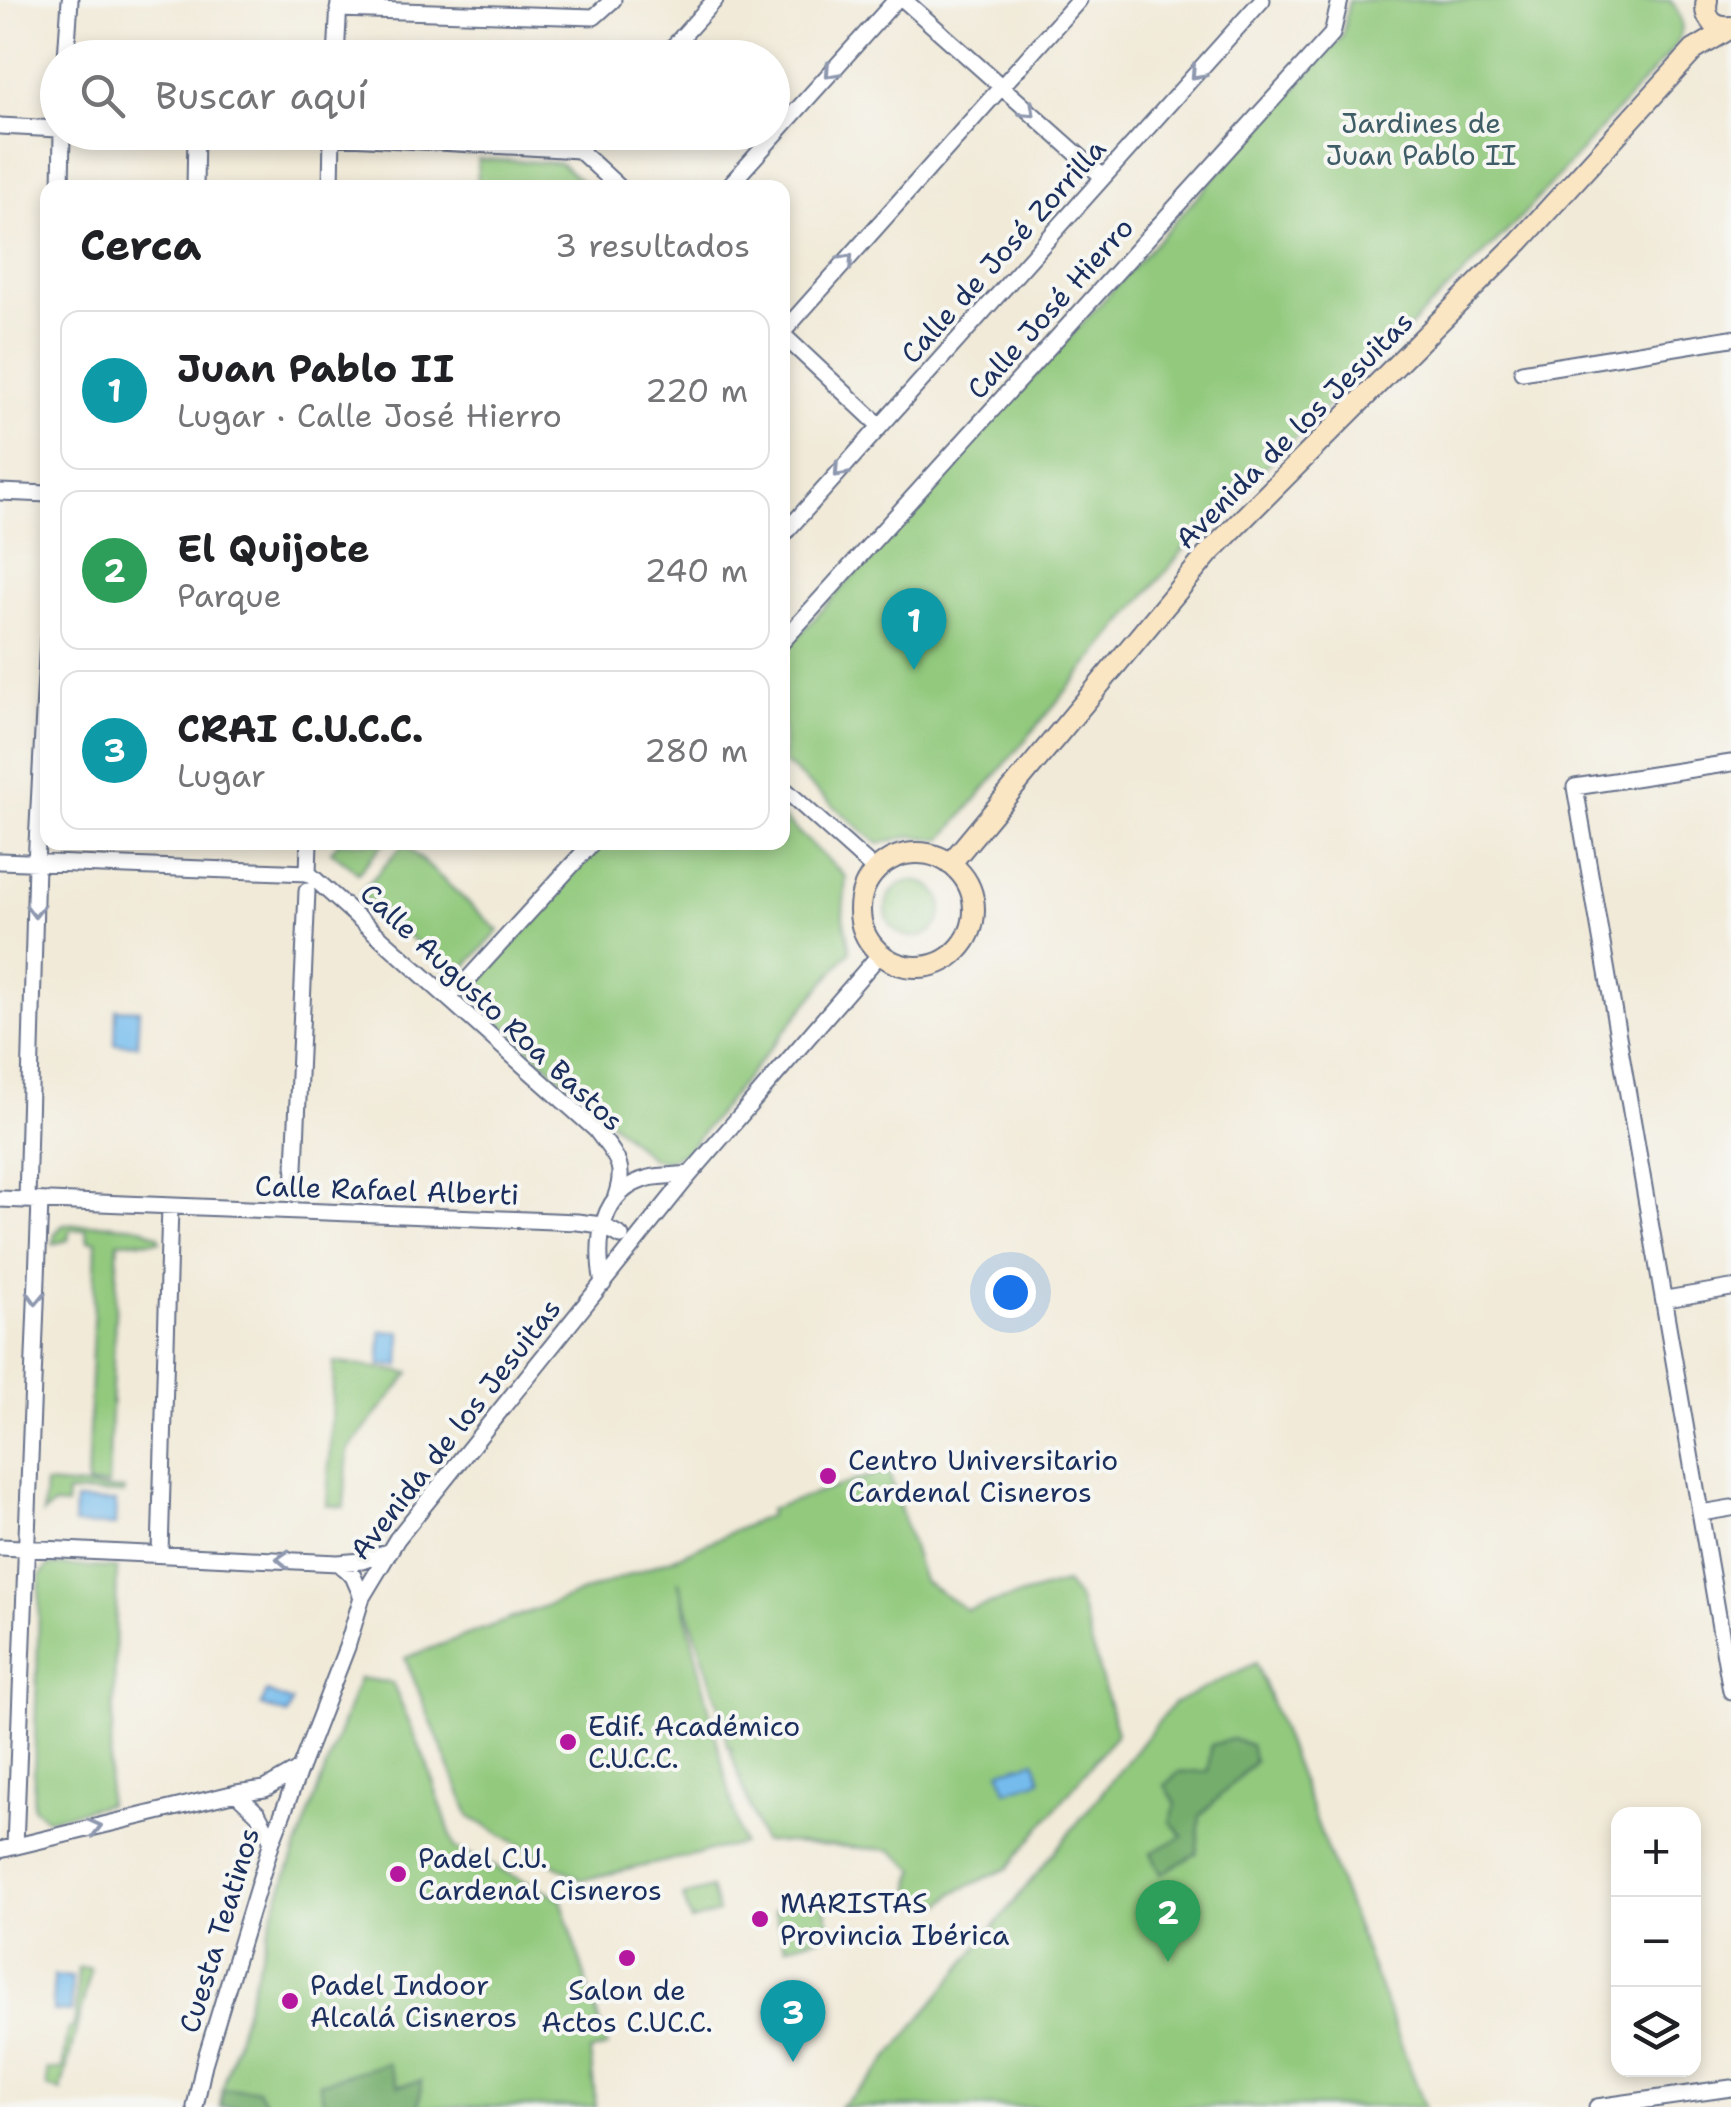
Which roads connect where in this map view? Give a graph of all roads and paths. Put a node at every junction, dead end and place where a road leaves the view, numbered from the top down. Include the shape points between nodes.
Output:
1 (70, 0) edge
2 (612, 0) edge
3 (715, 0) edge
4 (900, 0) edge
5 (1079, 0) edge
6 (1262, 0) edge
7 (1340, 0) edge
8 (339, 4) edge
9 (1703, 6) edge
10 (1731, 28) edge
11 (67, 40) edge
12 (337, 40) edge
13 (679, 40) edge
14 (1694, 50) junction
15 (1002, 85) junction
16 (790, 120) edge
17 (0, 126) edge
18 (40, 129) edge
19 (60, 150) edge
20 (195, 150) edge
21 (332, 150) edge
22 (579, 150) edge
23 (762, 150) edge
24 (1102, 177) junction
25 (61, 180) edge
26 (194, 180) edge
27 (331, 180) edge
28 (611, 180) edge
29 (734, 180) edge
30 (790, 324) edge
31 (1731, 338) edge
32 (790, 341) edge
33 (1522, 372) dead end
34 (880, 426) junction
35 (0, 492) edge
36 (40, 494) edge
37 (790, 527) edge
38 (790, 633) edge
39 (1731, 763) edge
40 (790, 793) edge
41 (40, 802) edge
42 (309, 850) edge
43 (587, 850) edge
44 (0, 861) edge
45 (36, 862) junction
46 (950, 864) junction
47 (875, 870) junction
48 (308, 873) junction
49 (308, 891) dead end
50 (880, 954) junction
51 (458, 989) dead end
52 (690, 1174) junction
53 (294, 1192) dead end
54 (0, 1199) edge
55 (34, 1200) junction
56 (170, 1206) junction
57 (608, 1210) junction
58 (627, 1243) junction
59 (603, 1284) junction
60 (1731, 1288) edge
61 (1666, 1299) junction
62 (1731, 1508) edge
63 (1701, 1512) junction
64 (0, 1546) edge
65 (27, 1548) junction
66 (390, 1552) junction
67 (160, 1554) junction
68 (338, 1564) junction
69 (362, 1597) junction
70 (1731, 1690) edge
71 (298, 1770) junction
72 (236, 1793) junction
73 (272, 1841) junction
74 (8, 1848) edge
75 (1731, 2088) edge
76 (1700, 2100) edge
77 (195, 2107) edge
78 (1597, 2107) edge

1 - 11 street
2 - 8 street via 594,17
3 - 13 street
4 - 15 street
4 -> 16 street
5 - 15 street
6 -> 24 street, Calle de José Zorrilla
7 - 38 street, Calle José Hierro via 1332,34
8 - 12 street
9 - 10 street via 1719,27
9 - 14 street, Avenida de los Jesuitas
10 - 14 street, Avenida de los Jesuitas
14 - 46 street, Avenida de los Jesuitas via 1520,241 1208,552
15 -> 24 street
30 -> 15 street
17 - 18 street
19 - 25 street
20 - 26 street
21 - 27 street
22 - 28 street
23 -> 29 street
24 - 34 street, Calle de José Zorrilla
31 - 33 street
32 - 34 street
34 -> 37 street, Calle de José Zorrilla
35 - 36 street
39 - 61 street via 1575,787
40 - 47 street
41 - 45 street
42 - 48 street
43 - 51 street
44 - 45 street
45 - 48 street
45 -> 55 street
46 - 47 street via 904,854
46 - 50 street via 972,893 974,911 962,945 948,958 914,967
47 - 50 street via 864,886 861,922
48 - 57 street, Calle Augusto Roa Bastos via 596,1130 623,1175
49 - 53 street
50 - 52 street, Avenida de los Jesuitas
52 - 57 street via 650,1178
52 - 58 street, Avenida de los Jesuitas
54 - 55 street, Calle Rafael Alberti
55 - 56 street, Calle Rafael Alberti
55 -> 65 street
56 - 57 street, Calle Rafael Alberti
56 - 67 street
57 - 58 street
57 - 59 street via 599,1263
58 - 59 street, Avenida de los Jesuitas
59 - 66 street, Avenida de los Jesuitas
60 - 61 street
61 - 63 street
62 - 63 street
63 - 70 street
64 - 65 street
65 - 67 street
65 - 74 street
66 - 68 street
66 - 69 street, Avenida de los Jesuitas
68 -> 67 street
68 - 69 street via 354,1576
69 - 71 street, Avenida de los Jesuitas
71 - 72 street via 265,1789
71 - 73 street, Cuesta Teatinos
72 - 73 street
74 -> 72 street
73 - 77 street, Cuesta Teatinos
75 - 76 street
76 - 78 street

